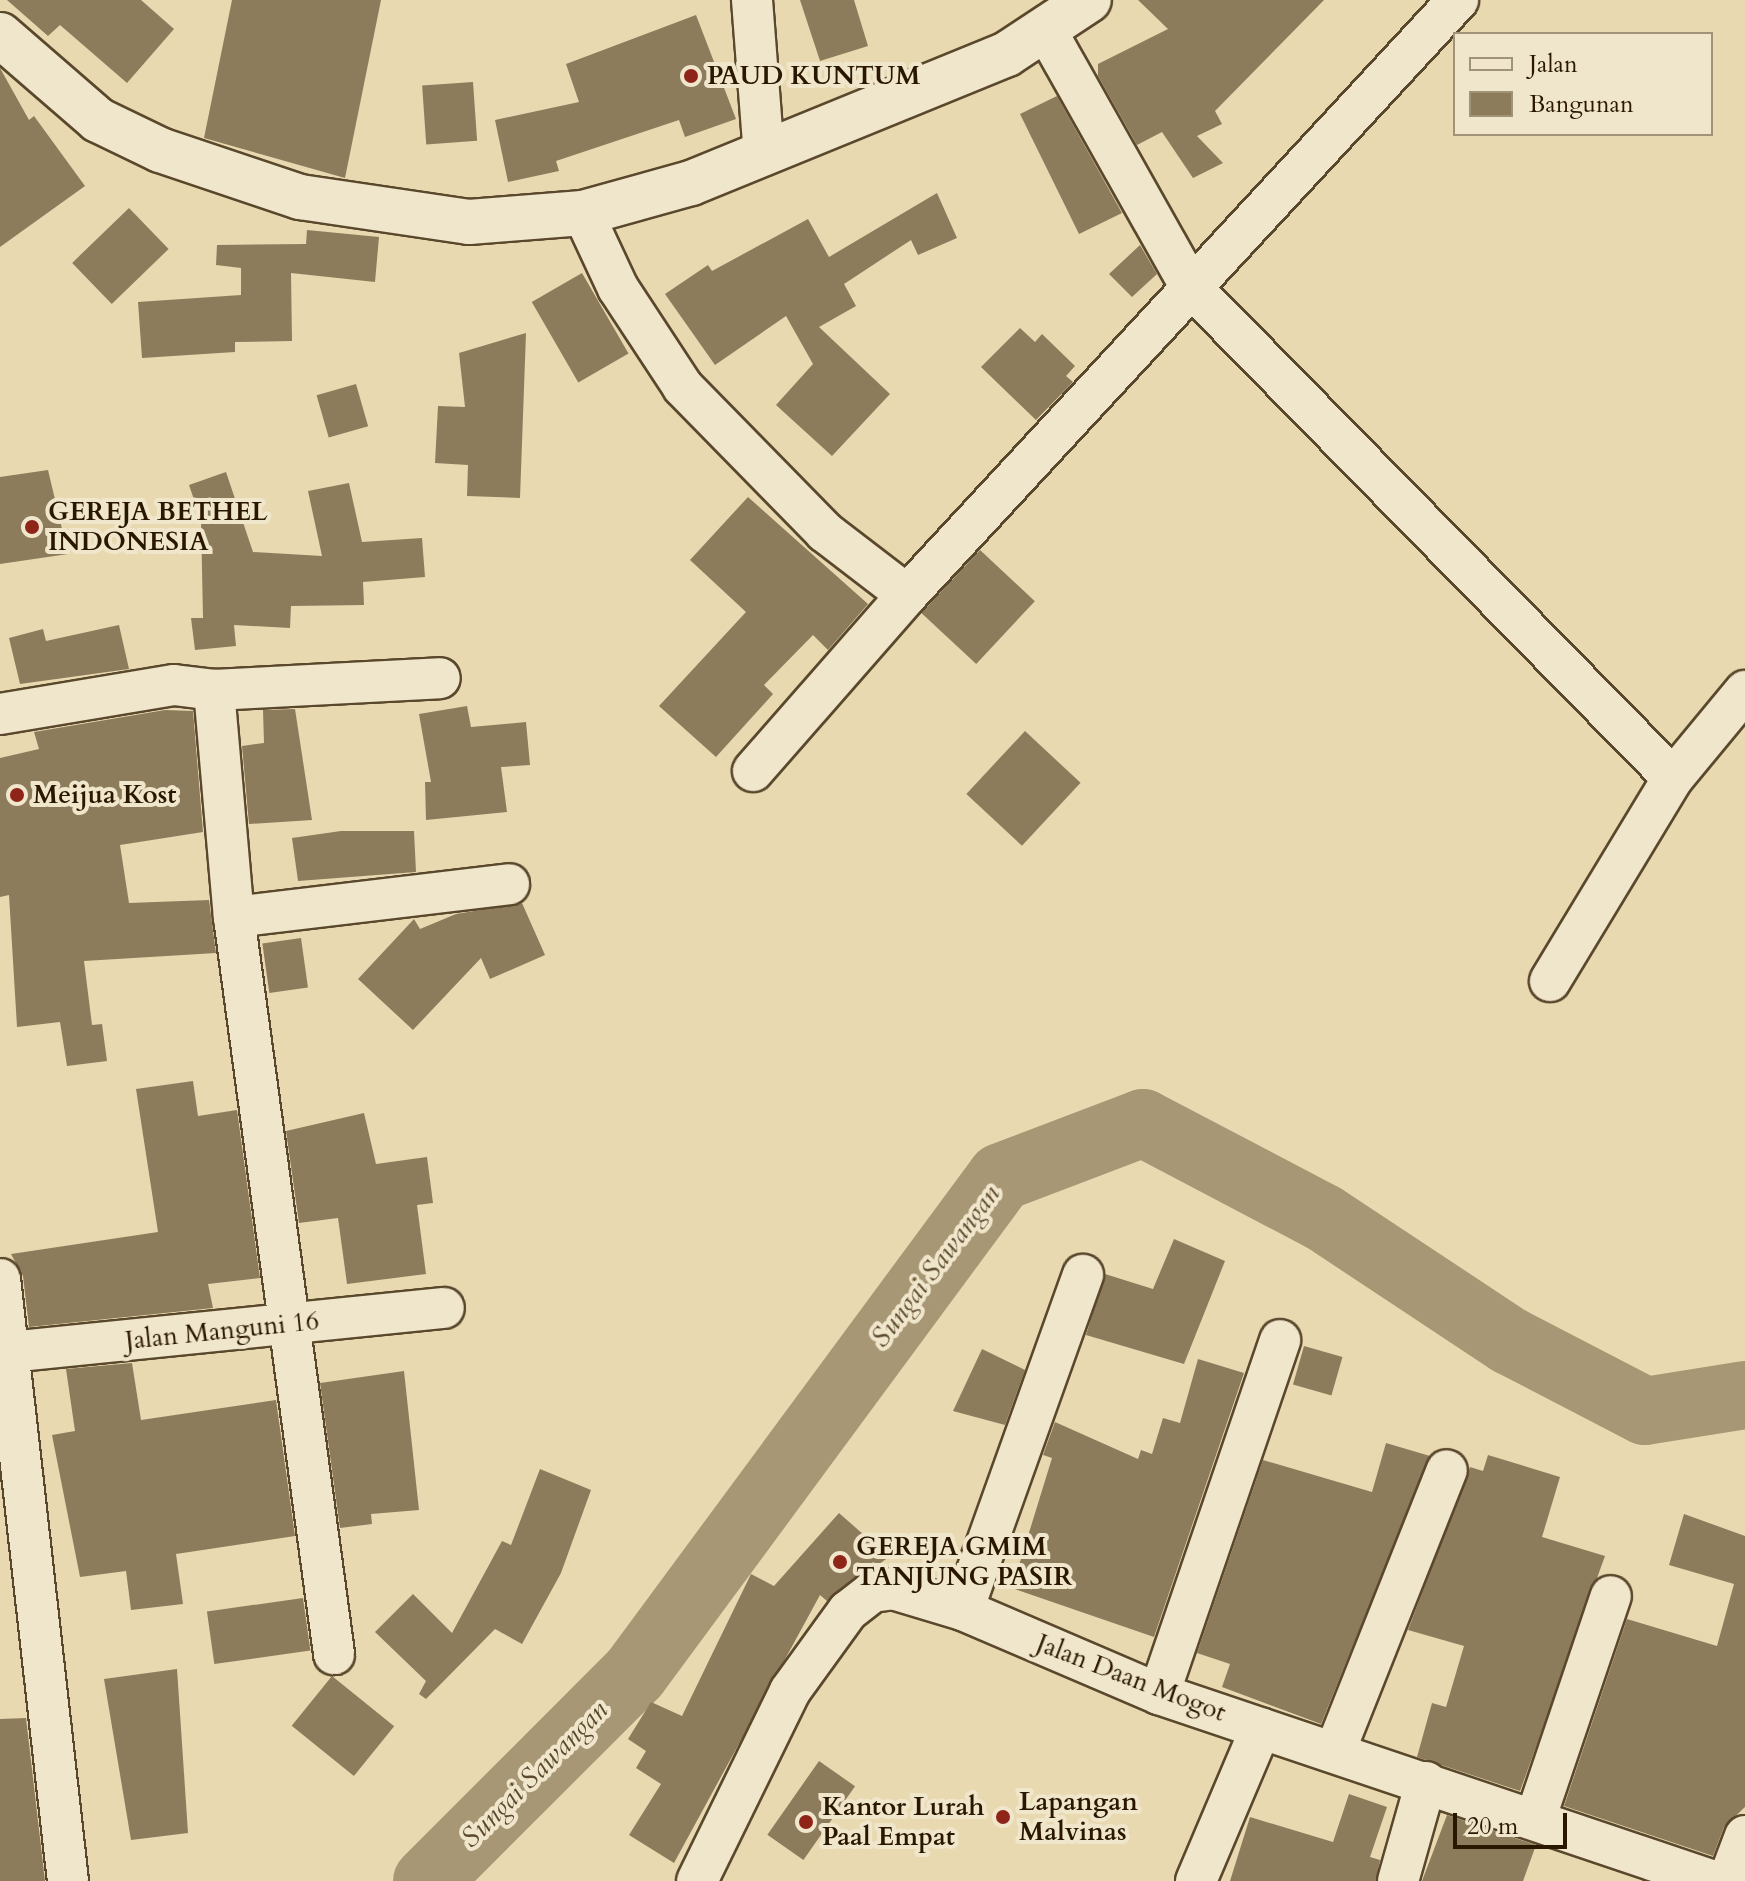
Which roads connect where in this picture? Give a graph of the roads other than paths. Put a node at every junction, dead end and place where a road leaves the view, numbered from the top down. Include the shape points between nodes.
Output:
1 (752, 0) edge
2 (1089, 0) edge
3 (1458, 0) edge
4 (1047, 32) junction
5 (0, 35) edge
6 (764, 155) junction
7 (583, 213) junction
8 (1190, 286) junction
9 (907, 595) junction
10 (440, 678) dead end
11 (214, 690) junction
12 (1745, 691) edge
13 (0, 714) edge
14 (753, 771) dead end
15 (1673, 778) junction
16 (509, 884) dead end
17 (234, 917) junction
18 (1550, 981) dead end
19 (1083, 1275) dead end
20 (0, 1279) edge
21 (444, 1308) dead end
22 (289, 1325) junction
23 (1280, 1340) dead end
24 (4, 1352) edge
25 (1447, 1470) dead end
26 (1611, 1596) dead end
27 (963, 1610) junction
28 (334, 1654) dead end
29 (1159, 1694) junction
30 (1261, 1728) junction
31 (1335, 1751) junction
32 (1426, 1782) junction
33 (1536, 1817) junction
34 (1745, 1836) edge
35 (68, 1881) edge
36 (697, 1881) edge
37 (1196, 1881) edge
38 (1398, 1881) edge
39 (1714, 1881) edge
40 (1728, 1881) edge

1 - 6 street
2 - 4 street
3 - 8 street
4 - 6 street
4 - 8 street
5 - 7 street via 98,120 221,174 411,216 469,222
6 - 7 street
7 - 9 street via 618,288 683,387 825,532
8 - 9 street
8 - 15 street
9 - 14 street
10 - 11 street
11 - 13 street via 174,685
11 - 17 street
12 - 15 street
15 - 18 street
16 - 17 street
17 - 22 street
19 - 27 street
20 - 24 street
21 - 22 street, Jalan Manguni 16
22 - 24 street, Jalan Manguni 16
22 - 28 street
23 - 29 street
24 - 35 street
25 - 31 street
26 - 33 street
27 - 29 street, Jalan Daan Mogot
27 - 36 street, Jalan Daan Mogot via 893,1589 872,1592 848,1611 790,1691
29 - 30 street, Jalan Daan Mogot
30 - 31 street, Jalan Daan Mogot
30 - 37 street
31 - 32 street, Jalan Daan Mogot
32 - 33 street, Jalan Daan Mogot
32 - 38 street
33 - 39 street, Jalan Daan Mogot
34 - 40 street

